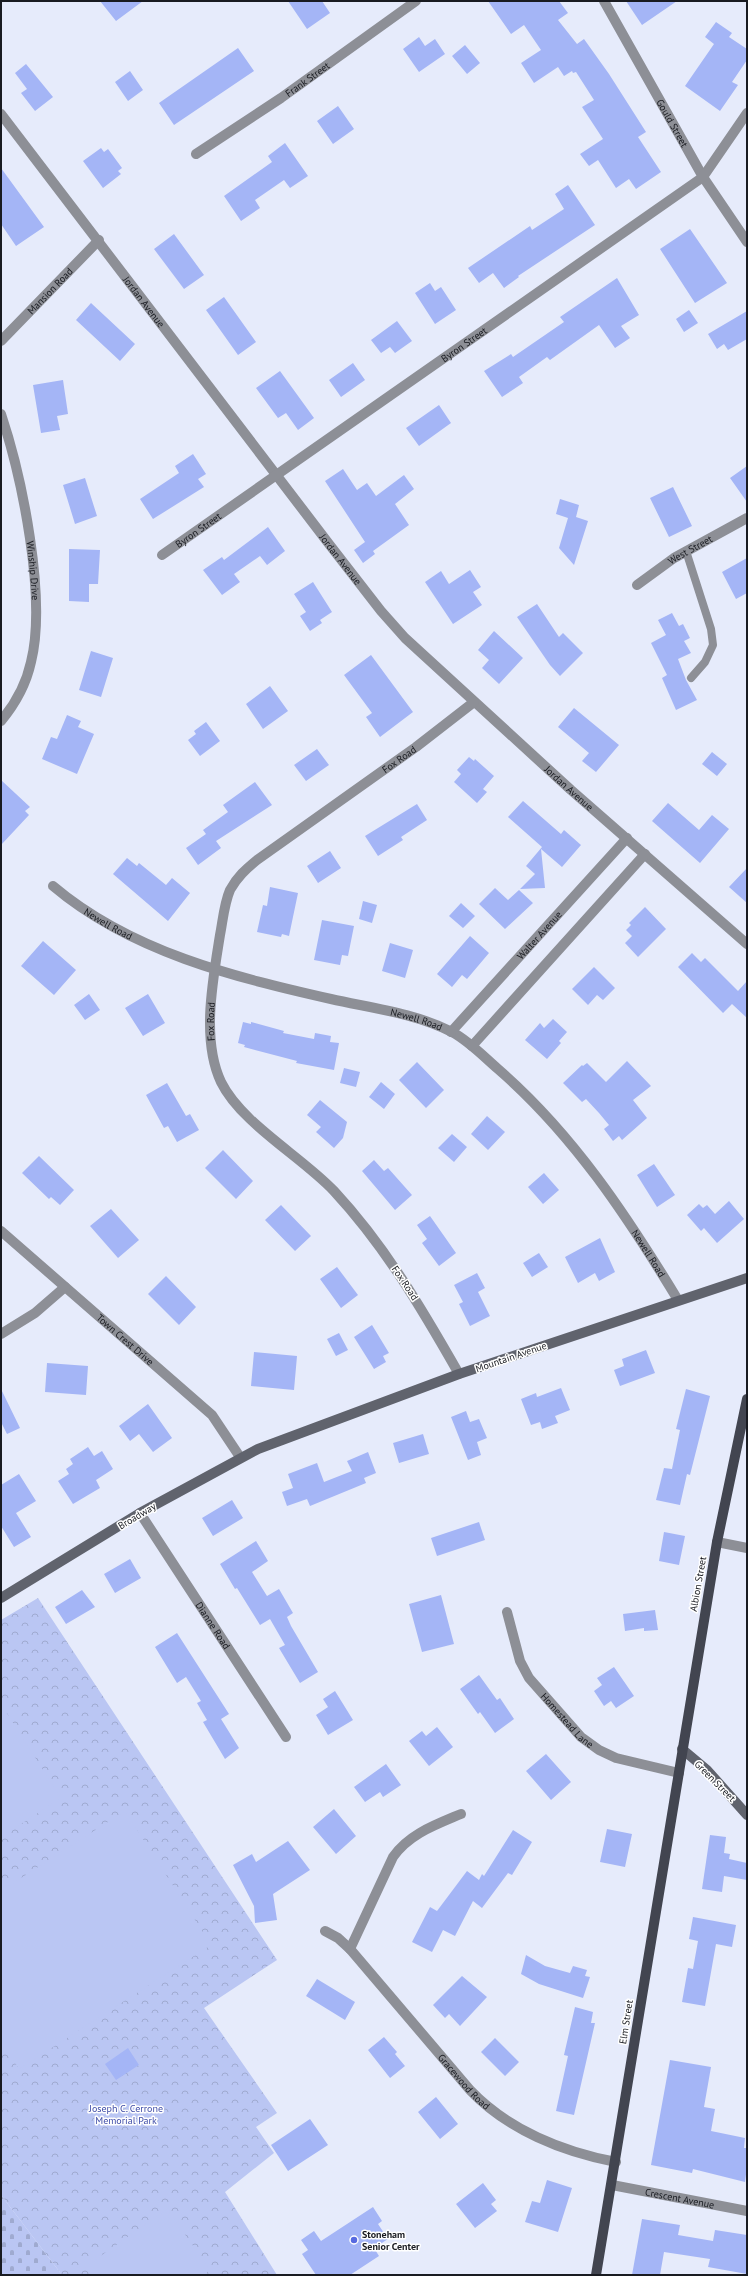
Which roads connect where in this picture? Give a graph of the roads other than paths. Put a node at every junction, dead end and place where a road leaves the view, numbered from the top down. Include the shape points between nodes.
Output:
1 (416, 1) edge
2 (604, 1) edge
3 (747, 113) edge
4 (1, 114) edge
5 (196, 154) dead end
6 (703, 177) junction
7 (99, 240) junction
8 (747, 242) edge
9 (1, 341) edge
10 (1, 414) edge
11 (277, 475) junction
12 (747, 518) edge
13 (686, 550) junction
14 (162, 555) dead end
15 (637, 585) dead end
16 (691, 678) dead end
17 (474, 702) junction
18 (1, 721) edge
19 (627, 838) junction
20 (645, 854) junction
21 (54, 886) dead end
22 (747, 944) edge
23 (214, 970) junction
24 (452, 1032) junction
25 (472, 1046) junction
26 (1, 1231) edge
27 (747, 1278) edge
28 (65, 1287) junction
29 (678, 1300) junction
30 (1, 1334) edge
31 (459, 1374) junction
32 (747, 1399) edge
33 (277, 1441) joint
34 (240, 1457) junction
35 (140, 1514) junction
36 (717, 1542) junction
37 (747, 1548) edge
38 (1, 1598) edge
39 (507, 1612) dead end
40 (286, 1737) dead end
41 (682, 1749) junction
42 (679, 1773) junction
43 (461, 1814) dead end
44 (747, 1815) edge
45 (325, 1931) dead end
46 (350, 1949) junction
47 (616, 2162) junction
48 (612, 2185) junction
49 (747, 2211) edge
50 (596, 2275) edge

1 - 5 street, Frank Street via 281,98
2 - 6 street, Gould Street
3 - 6 street, Byron Street
4 - 7 street, Jordan Avenue
6 - 8 street, Gould Street
6 - 11 street, Byron Street
7 - 9 street, Mansion Road
7 - 11 street, Jordan Avenue
10 - 18 street, Winship Drive via 12,448 21,491 35,585 36,613 32,661 27,679 19,698
11 - 14 street, Byron Street
11 - 17 street, Jordan Avenue via 381,611 418,651
12 - 13 street, West Street
13 - 15 street, West Street
13 - 16 lane via 713,645 705,662
17 - 19 street, Jordan Avenue
17 - 23 street, Fox Road via 434,734 256,860 239,876 225,906
19 - 20 street, Jordan Avenue
19 - 24 street, Walter Avenue
20 - 22 street, Jordan Avenue
20 - 25 street
21 - 23 street, Newell Road via 82,909 126,934
23 - 24 street, Newell Road via 396,1013
23 - 31 street, Fox Road via 210,1029 215,1066 221,1082 247,1114 322,1178 365,1227 418,1302
24 - 25 street, Newell Road
25 - 29 street, Newell Road via 540,1107 588,1164 642,1241
26 - 28 street, Town Crest Drive
27 - 29 main road, Mountain Avenue
28 - 30 street via 35,1313
28 - 34 street, Town Crest Drive via 212,1415
29 - 31 main road, Mountain Avenue
31 - 33 main road, Mountain Avenue
32 - 36 main road, Albion Street
33 - 34 main road, Broadway
34 - 35 main road, Broadway
35 - 38 main road, Broadway
35 - 40 street, Dianne Road
36 - 37 street
36 - 41 main road, Albion Street
39 - 42 street, Homestead Lane via 520,1661 529,1678 581,1737 616,1758
41 - 42 main road, Albion Street
41 - 44 main road, Green Street via 711,1774
42 - 47 main road, Elm Street
43 - 46 street via 416,1834 399,1848 392,1857
45 - 46 street, Gracewood Road
46 - 47 street, Gracewood Road via 470,2090 486,2105 511,2123 553,2144 589,2157
47 - 48 main road, Elm Street
48 - 49 street, Crescent Avenue
48 - 50 main road, Elm Street

